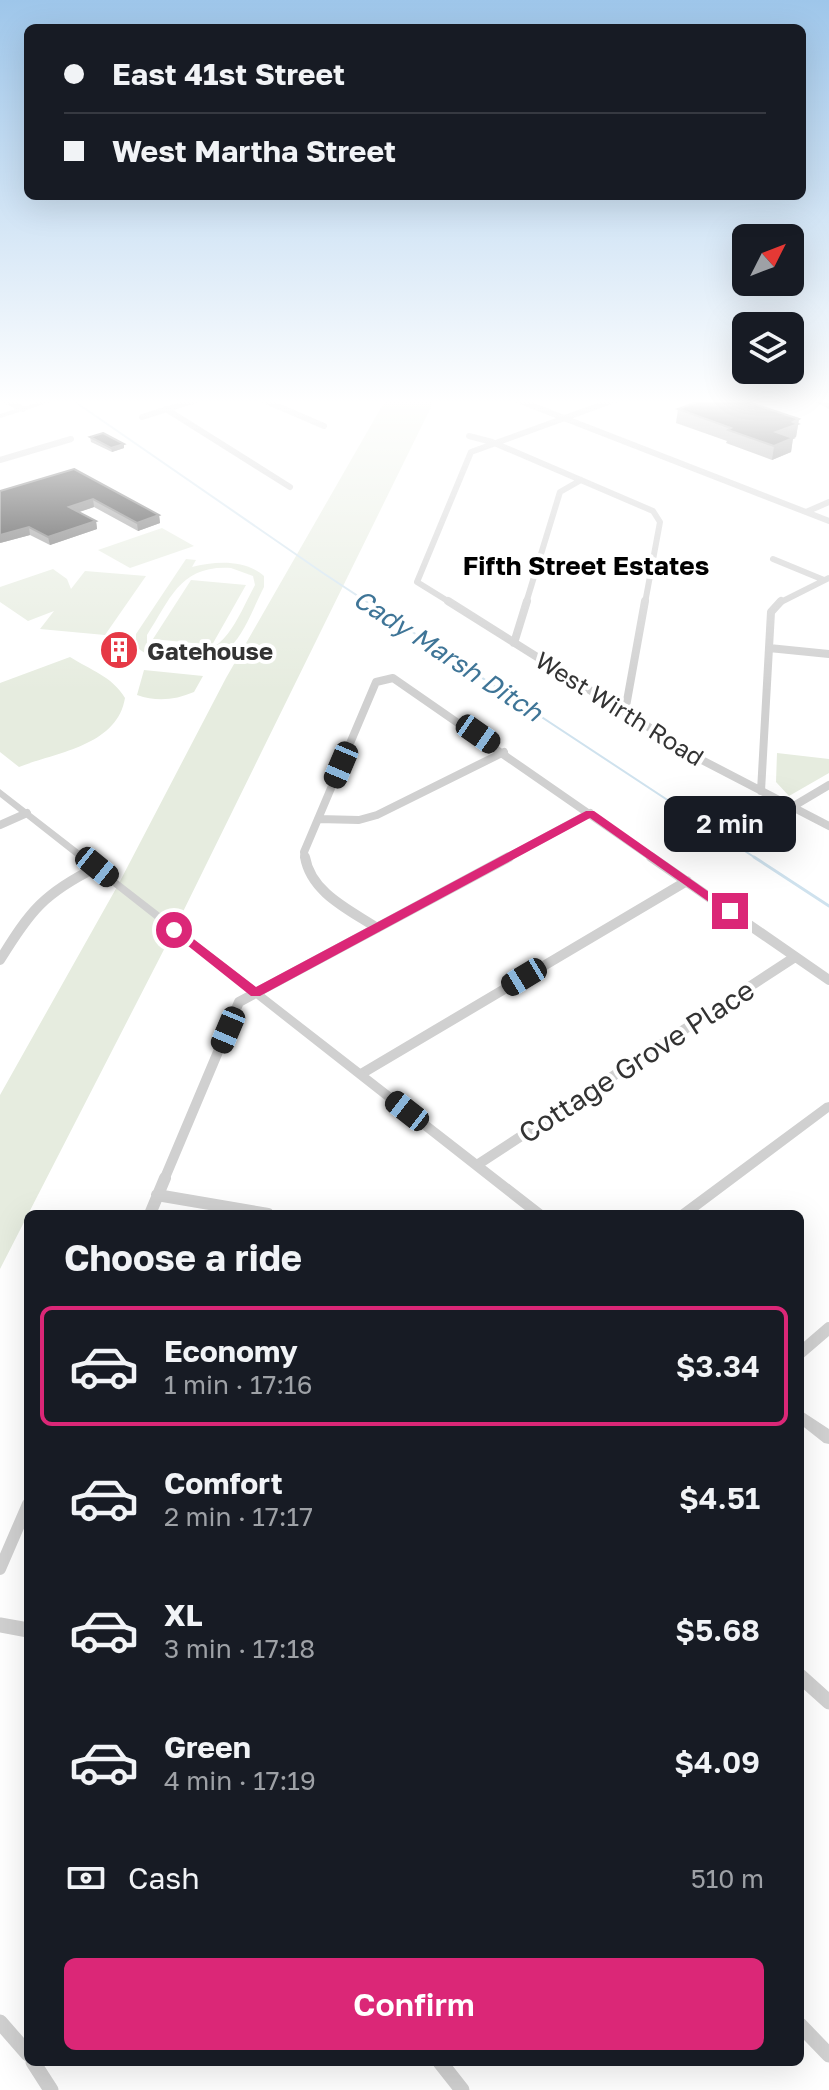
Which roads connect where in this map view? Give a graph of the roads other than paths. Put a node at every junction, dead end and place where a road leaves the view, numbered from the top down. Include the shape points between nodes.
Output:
1 (453, 497) edge
2 (559, 497) edge
3 (619, 497) edge
4 (766, 497) edge
5 (829, 502) edge
6 (806, 512) junction
7 (829, 521) edge
8 (773, 559) dead end
9 (827, 579) edge
10 (514, 643) junction
11 (769, 648) junction
12 (829, 654) edge
13 (625, 712) junction
14 (504, 752) junction
15 (829, 785) edge
16 (761, 791) junction
17 (0, 792) edge
18 (792, 807) junction
19 (27, 813) junction
20 (590, 813) junction
21 (318, 819) junction
22 (0, 825) edge
23 (829, 826) edge
24 (97, 867) junction
25 (687, 881) junction
26 (377, 928) junction
27 (795, 957) junction
28 (0, 960) edge
29 (829, 980) edge
30 (256, 993) junction
31 (361, 1074) junction
32 (829, 1106) edge
33 (477, 1165) junction
34 (157, 1195) junction
35 (151, 1210) edge
36 (245, 1210) edge
37 (534, 1210) edge
38 (689, 1210) edge
39 (829, 1328) edge
40 (804, 1350) edge
41 (804, 1419) edge
42 (829, 1438) edge
43 (24, 1513) edge
44 (0, 1569) edge
45 (0, 1625) edge
46 (24, 1629) edge
47 (804, 1680) edge
48 (829, 1702) edge
49 (0, 2022) edge
50 (804, 2029) edge
51 (24, 2049) edge
52 (829, 2055) edge
53 (36, 2066) edge
54 (443, 2066) edge
55 (51, 2090) edge
56 (462, 2090) edge

1 - 10 street, West Wirth Road via 417,582
2 - 10 street
3 - 13 street via 653,511 660,522
4 - 6 street
5 - 6 street
6 - 7 street
8 - 9 street
9 - 11 street via 773,606
10 - 13 street, West Wirth Road
11 - 12 street
11 - 16 street
13 - 16 street, West Wirth Road
14 - 20 street
14 - 21 street via 377,815 350,821
14 - 21 street via 399,679 386,678 376,682
15 - 18 street
16 - 18 street, West Wirth Road
17 - 19 street
18 - 23 street, West Wirth Road
19 - 22 street
19 - 24 street
20 - 25 street
20 - 26 street
21 - 26 street via 304,852 310,877
24 - 28 street via 45,894
24 - 30 street
25 - 27 street
25 - 31 street
26 - 30 street
27 - 29 street
27 - 33 street, Cottage Grove Place
30 - 31 street
30 - 34 street via 239,1002
31 - 33 street
32 - 38 street
33 - 37 street
34 - 35 street
34 - 36 street
39 - 40 street
41 - 42 street
43 - 44 street
45 - 46 street
47 - 48 street
49 - 51 street
50 - 52 street
53 - 55 street
54 - 56 street

